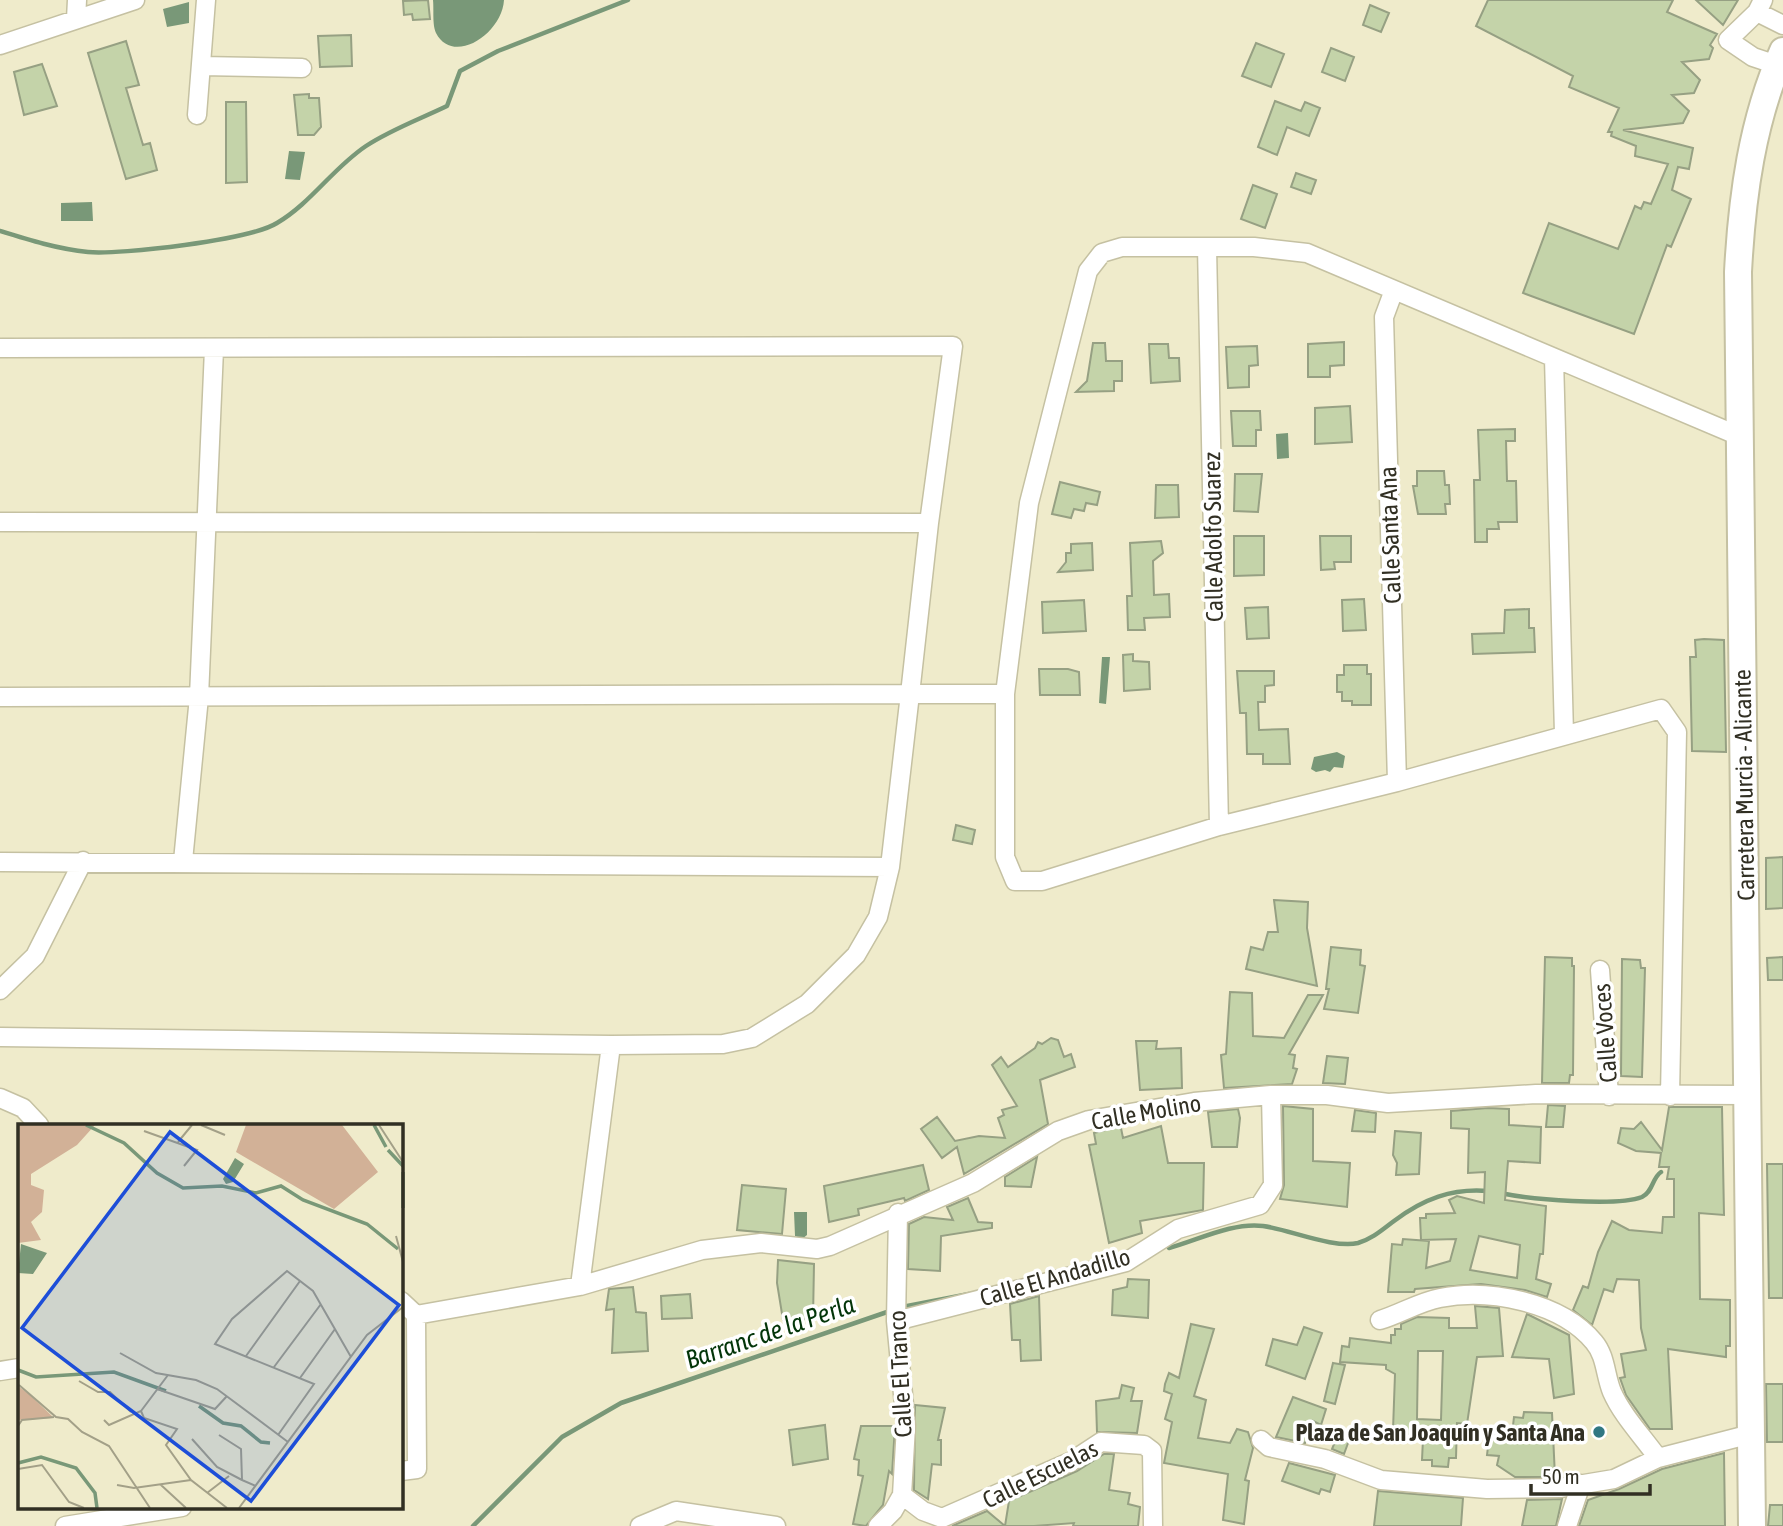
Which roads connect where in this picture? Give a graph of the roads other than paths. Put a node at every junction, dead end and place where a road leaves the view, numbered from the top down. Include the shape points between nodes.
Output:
1 (77, 0) edge
2 (135, 0) edge
3 (206, 0) edge
4 (1760, 6) edge
5 (76, 19) junction
6 (1783, 25) edge
7 (0, 44) edge
8 (1780, 58) edge
9 (201, 66) junction
10 (302, 68) dead end
11 (197, 115) dead end
12 (1207, 247) junction
13 (1394, 290) junction
14 (0, 348) edge
15 (214, 349) junction
16 (1554, 358) junction
17 (1739, 436) junction
18 (0, 522) edge
19 (207, 523) junction
20 (929, 523) junction
21 (910, 694) junction
22 (1004, 694) junction
23 (0, 697) edge
24 (200, 697) junction
25 (1564, 734) junction
26 (1396, 782) junction
27 (1219, 826) junction
28 (83, 861) junction
29 (183, 861) junction
30 (0, 862) edge
31 (890, 867) junction
32 (1600, 970) dead end
33 (0, 990) edge
34 (0, 1037) edge
35 (611, 1045) junction
36 (1271, 1095) junction
37 (1747, 1095) junction
38 (1609, 1096) junction
39 (1670, 1096) junction
40 (0, 1098) edge
41 (38, 1124) edge
42 (898, 1213) junction
43 (580, 1286) junction
44 (402, 1301) edge
45 (416, 1315) junction
46 (1380, 1320) dead end
47 (896, 1321) junction
48 (18, 1368) edge
49 (0, 1371) edge
50 (1751, 1434) junction
51 (1261, 1440) dead end
52 (1658, 1458) junction
53 (402, 1471) edge
54 (1581, 1484) junction
55 (902, 1495) junction
56 (174, 1508) edge
57 (71, 1519) edge
58 (640, 1526) edge
59 (776, 1526) edge
60 (878, 1526) edge
61 (1153, 1526) edge
62 (1567, 1526) edge
63 (1752, 1526) edge

1 - 5 street
2 - 5 street
3 - 9 street
4 - 6 street
4 - 8 street via 1728,40 1753,57
5 - 7 street
8 - 17 highway, Carretera Murcia - Alicante via 1754,142 1741,207
9 - 10 street
9 - 11 street
12 - 13 street via 1307,253
12 - 22 street via 1122,247 1102,253 1088,271 1029,503
12 - 27 street, Calle Adolfo Suarez
13 - 16 street
13 - 26 street, Calle Santa Ana via 1384,317
14 - 15 street
15 - 19 street
15 - 20 street via 953,346
16 - 17 street
16 - 25 street
17 - 37 highway, Carretera Murcia - Alicante
18 - 19 street
19 - 20 street
19 - 24 street
20 - 21 street
21 - 22 street
21 - 24 street
21 - 31 street
22 - 27 street via 1004,857 1015,881 1042,881
23 - 24 street
24 - 29 street
25 - 26 street
25 - 39 street via 1661,709 1677,732
26 - 27 street
28 - 29 street
28 - 30 street
28 - 33 street via 35,956
29 - 31 street
31 - 35 street via 878,917 856,956 830,985 781,1021 752,1038 723,1044
32 - 38 street, Calle Voces
34 - 35 street
35 - 43 street
36 - 38 street, Calle Molino via 1388,1102 1536,1094
36 - 42 street, Calle Molino via 1194,1102 1089,1121 1040,1140 973,1183
36 - 47 street, Calle El Andadillo via 1273,1185 1260,1205 1178,1229 1126,1262
37 - 39 street, Calle Molino
37 - 50 highway, Carretera Murcia - Alicante
38 - 39 street, Calle Molino
40 - 41 street via 23,1108
42 - 43 street, Calle Molino via 817,1249 761,1243 702,1250
42 - 47 street, Calle El Tranco
43 - 45 street, Calle Molino
44 - 45 street
45 - 53 street via 417,1469
46 - 52 street via 1432,1300 1469,1294 1530,1305 1559,1316 1594,1342 1605,1362 1612,1392
47 - 55 street, Calle El Tranco via 906,1426
48 - 49 street
50 - 52 street
50 - 63 highway, Carretera Murcia - Alicante
51 - 54 street via 1269,1447 1325,1459 1396,1483 1487,1489
52 - 54 street via 1614,1479
54 - 62 street
55 - 60 street
55 - 61 street, Calle Escuelas via 942,1518 1072,1461 1101,1442 1123,1442 1152,1451
56 - 57 street
58 - 59 street via 676,1511

